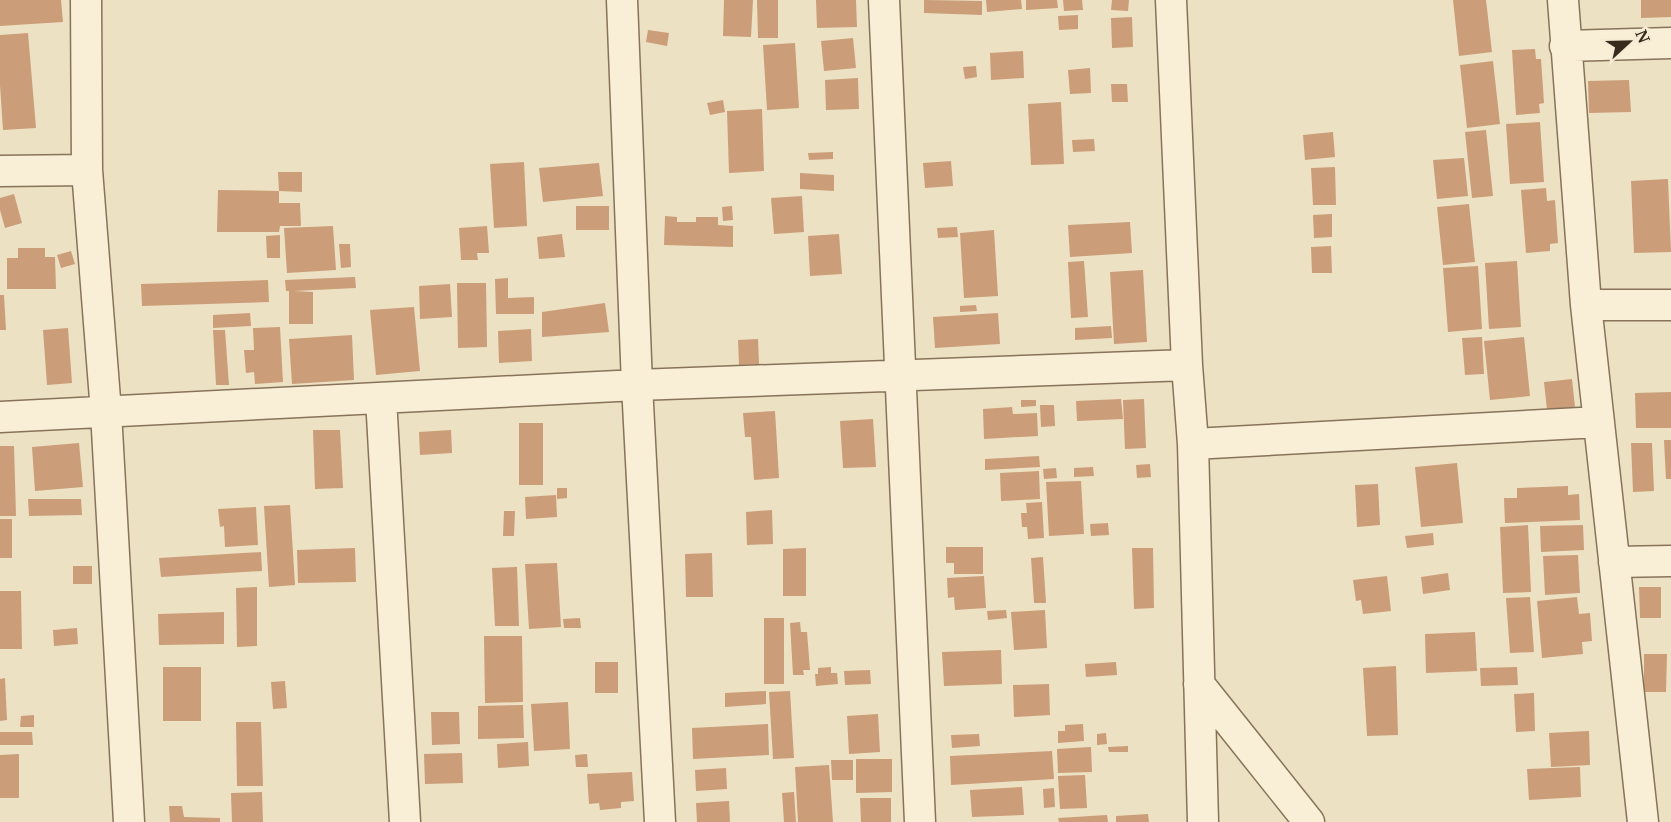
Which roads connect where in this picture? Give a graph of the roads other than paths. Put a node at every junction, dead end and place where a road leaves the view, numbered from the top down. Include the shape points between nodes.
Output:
1 (86, 0) edge
2 (622, 0) edge
3 (884, 0) edge
4 (1171, 0) edge
5 (1563, 0) edge
6 (1671, 44) edge
7 (1565, 46) junction
8 (0, 171) edge
9 (87, 171) junction
10 (1586, 305) junction
11 (1671, 305) edge
12 (1187, 365) junction
13 (900, 375) junction
14 (637, 385) junction
15 (381, 398) junction
16 (106, 412) junction
17 (0, 417) edge
18 (1599, 422) junction
19 (1193, 444) junction
20 (1614, 561) junction
21 (1671, 561) edge
22 (1199, 684) junction
23 (129, 822) edge
24 (405, 822) edge
25 (660, 822) edge
26 (920, 822) edge
27 (1203, 822) edge
28 (1309, 822) edge
29 (1643, 822) edge

1 - 9 street
2 - 14 street
3 - 13 street
4 - 12 street
5 - 7 street
6 - 7 street
7 - 10 street
8 - 9 street
9 - 16 street
10 - 11 street
10 - 18 street
12 - 13 street
12 - 19 street
13 - 14 street
13 - 26 street
14 - 15 street
14 - 25 street
15 - 16 street
15 - 24 street
16 - 17 street
16 - 23 street
18 - 19 street
18 - 20 street
19 - 22 street
20 - 21 street
20 - 29 street
22 - 27 street
22 - 28 street

